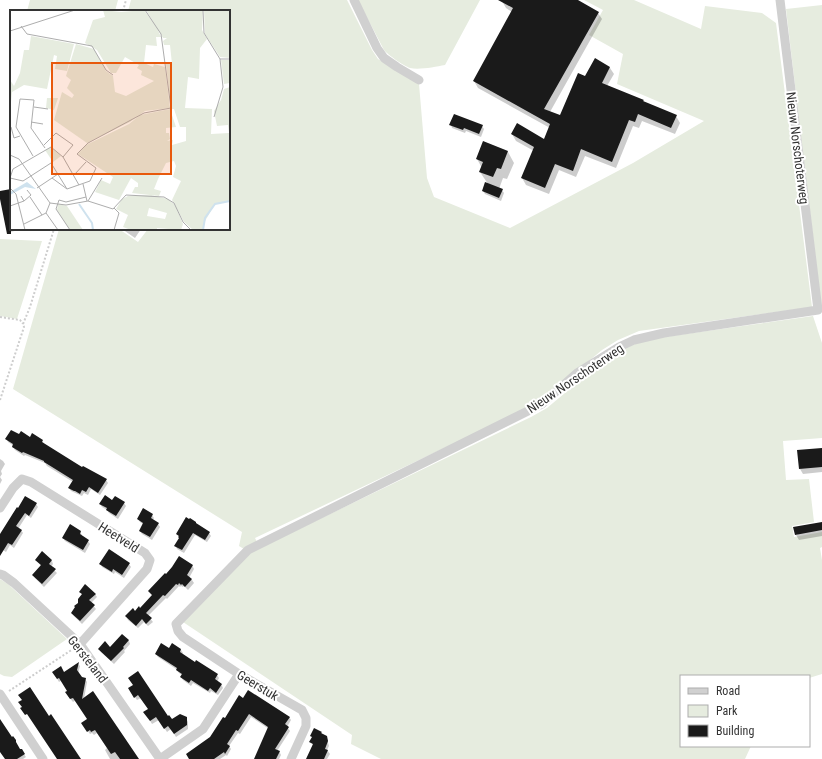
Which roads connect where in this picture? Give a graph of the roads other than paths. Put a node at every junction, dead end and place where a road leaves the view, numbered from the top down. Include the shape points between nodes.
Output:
1 (354, 0) edge
2 (780, 0) edge
3 (419, 80) dead end
4 (0, 508) edge
5 (0, 574) edge
6 (176, 624) joint
7 (80, 644) junction
8 (239, 674) junction
9 (1, 695) edge
10 (43, 759) edge
11 (160, 759) edge
12 (291, 759) edge

1 - 3 street via 384,58
2 - 6 street, Nieuw Norschoterweg via 818,310 664,333 634,340 619,347 577,373 542,404 248,550
4 - 7 street, Heetveld via 22,479 31,482 145,553 150,560 147,569
5 - 7 street, Gersteland via 14,583
6 - 8 street, Geerstuk via 183,637
7 - 11 street, Gersteland
8 - 11 street via 203,729
8 - 12 street, Geerstuk via 302,710 306,726
9 - 10 street

